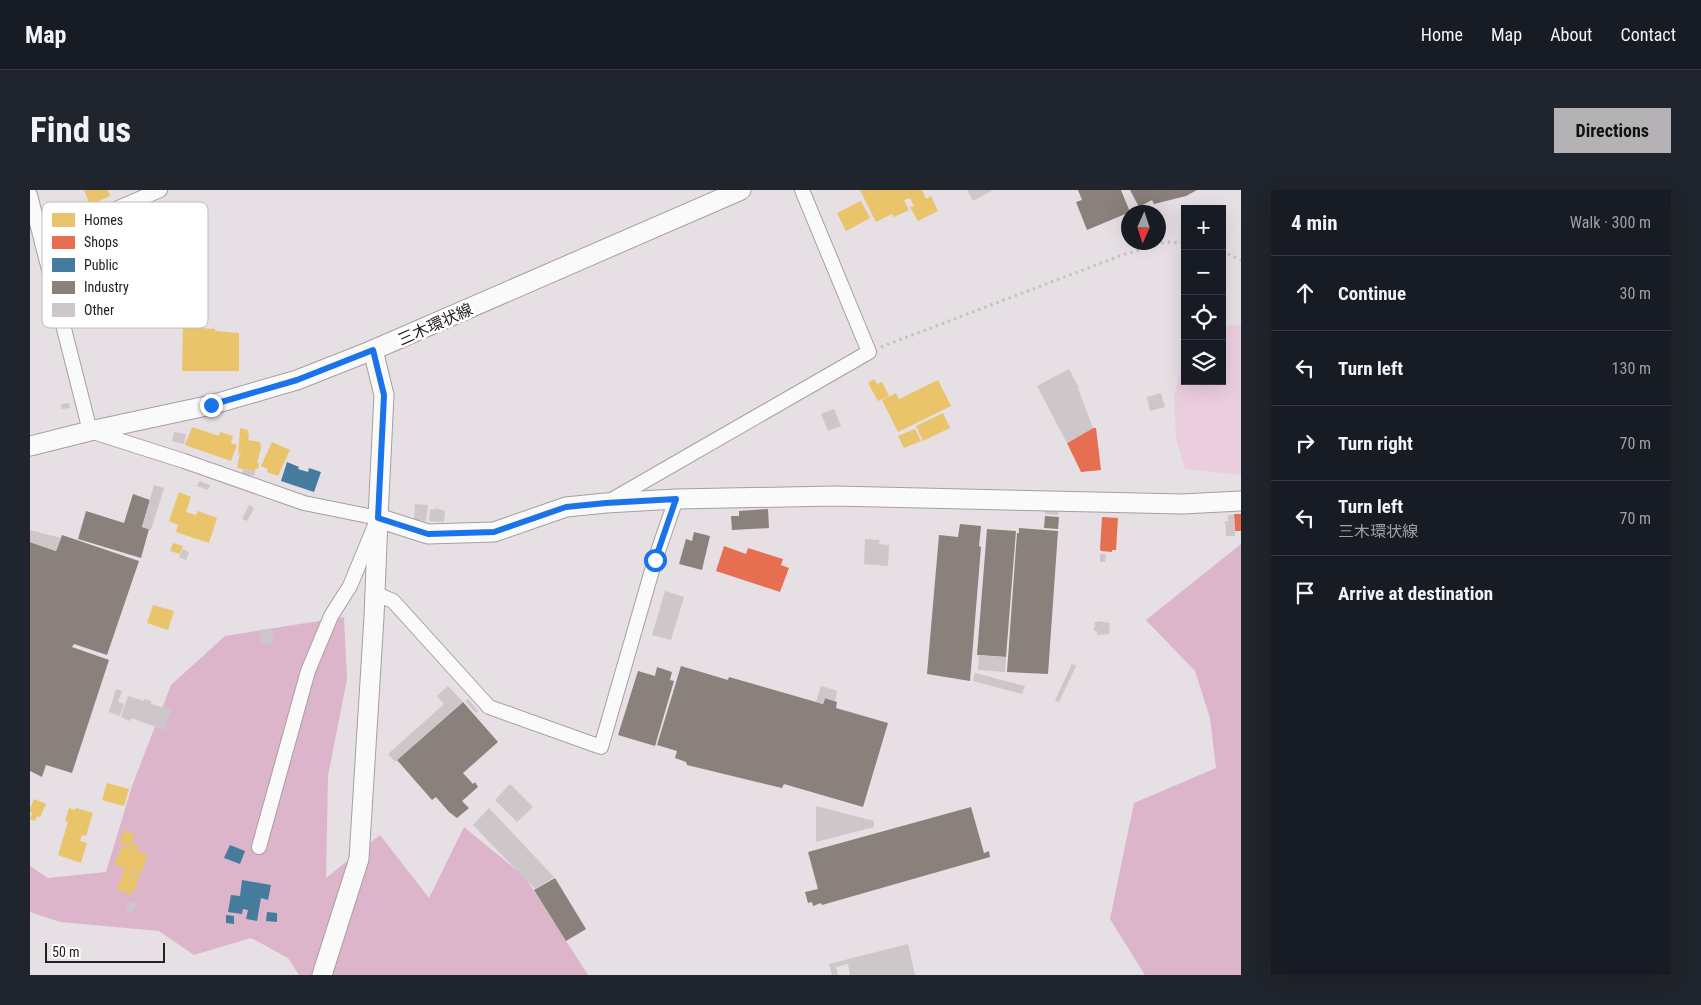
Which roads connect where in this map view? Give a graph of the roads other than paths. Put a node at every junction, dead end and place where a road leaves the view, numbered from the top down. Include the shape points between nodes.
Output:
1 (160, 190) edge
2 (741, 190) edge
3 (802, 190) edge
4 (30, 195) edge
5 (132, 202) edge
6 (42, 243) edge
7 (64, 328) edge
8 (373, 350) junction
9 (90, 431) junction
10 (30, 446) edge
11 (676, 499) junction
12 (1241, 501) edge
13 (606, 503) junction
14 (378, 518) junction
15 (374, 594) junction
16 (259, 847) dead end
17 (322, 975) edge

1 - 5 street
2 - 8 street, 三木環状線
3 - 13 street via 869,352
4 - 6 street
7 - 9 street
8 - 9 street, 三木環状線 via 297,380
8 - 14 street via 384,395
9 - 10 street, 三木環状線
9 - 14 street via 304,503
11 - 12 street via 835,496 1182,504
11 - 13 street
11 - 15 street via 601,747 489,707 393,601
13 - 14 street via 566,507 494,532 428,534
14 - 15 street
14 - 16 street via 350,586 331,616 308,671
15 - 17 street via 359,859

